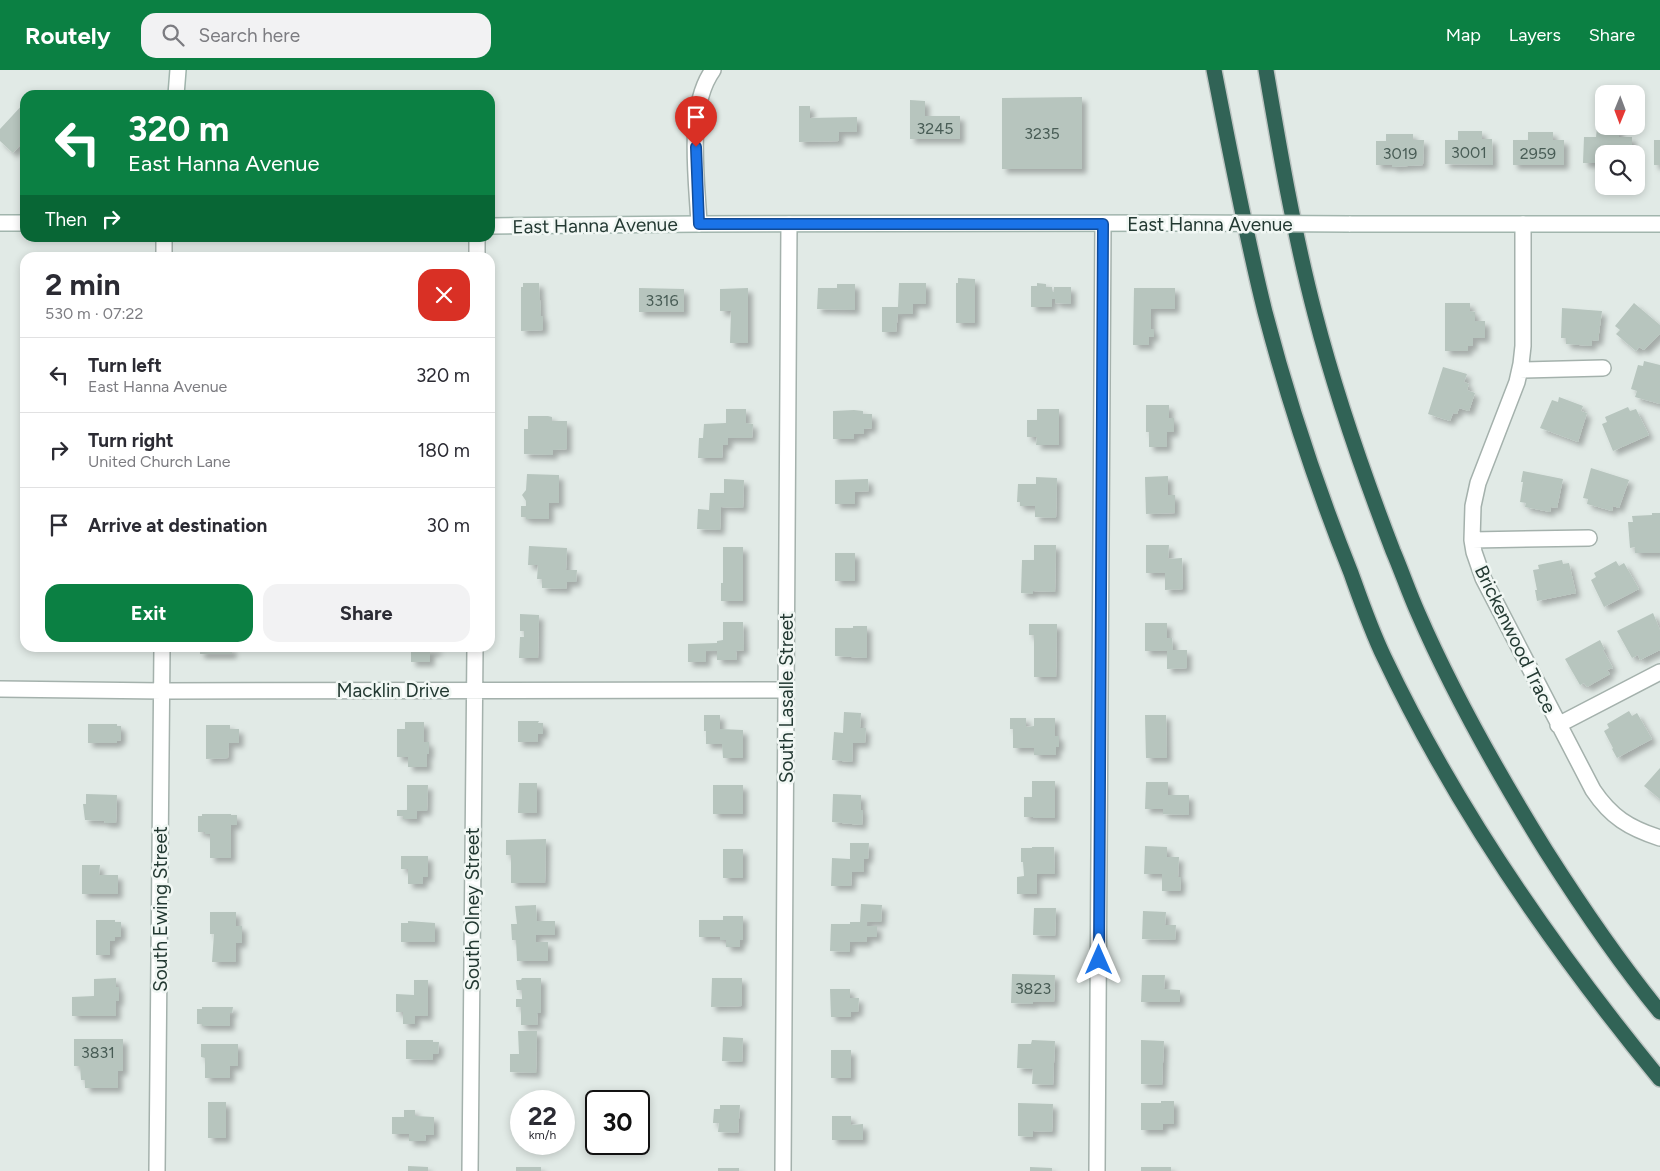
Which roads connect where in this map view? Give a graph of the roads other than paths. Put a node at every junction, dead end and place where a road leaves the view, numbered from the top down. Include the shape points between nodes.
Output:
1 (178, 70) edge
2 (713, 70) edge
3 (1206, 70) edge
4 (1214, 70) edge
5 (1266, 70) edge
6 (176, 90) edge
7 (1240, 202) junction
8 (0, 223) edge
9 (20, 223) edge
10 (699, 224) junction
11 (789, 224) junction
12 (1103, 224) junction
13 (1523, 224) junction
14 (1660, 224) edge
15 (495, 226) edge
16 (1604, 368) dead end
17 (1520, 370) junction
18 (1589, 538) dead end
19 (1472, 540) junction
20 (162, 652) edge
21 (474, 652) edge
22 (1660, 672) edge
23 (0, 689) edge
24 (474, 690) junction
25 (786, 690) junction
26 (162, 691) junction
27 (1558, 725) junction
28 (1660, 838) edge
29 (1660, 1012) edge
30 (1660, 1079) edge
31 (158, 1171) edge
32 (470, 1171) edge
33 (783, 1171) edge
34 (1097, 1171) edge

1 - 6 street
2 - 10 street via 700,99 695,128
3 - 7 highway
4 - 7 highway
5 - 29 highway via 1289,205 1327,357 1363,471 1418,612 1476,732 1528,821 1606,941
7 - 30 highway via 1265,310 1306,450 1383,655 1445,773 1514,884 1590,990
8 - 9 street
10 - 11 street, East Hanna Avenue
10 - 15 street, East Hanna Avenue
11 - 12 street, East Hanna Avenue
11 - 25 street, South Lasalle Street
12 - 13 street, East Hanna Avenue, bridge
12 - 34 street
13 - 14 street, East Hanna Avenue
13 - 17 street, Brickenwood Trace via 1523,346
16 - 17 street
17 - 19 street, Brickenwood Trace via 1478,483 1473,506
18 - 19 street
19 - 27 street, Brickenwood Trace via 1483,578
20 - 26 street, South Ewing Street
21 - 24 street, South Olney Street
22 - 27 street
23 - 26 street, Macklin Drive
24 - 25 street, Macklin Drive
24 - 26 street, Macklin Drive
24 - 32 street, South Olney Street
25 - 33 street, South Lasalle Street
26 - 31 street, South Ewing Street
27 - 28 street, Brickenwood Trace via 1600,801 1621,821

